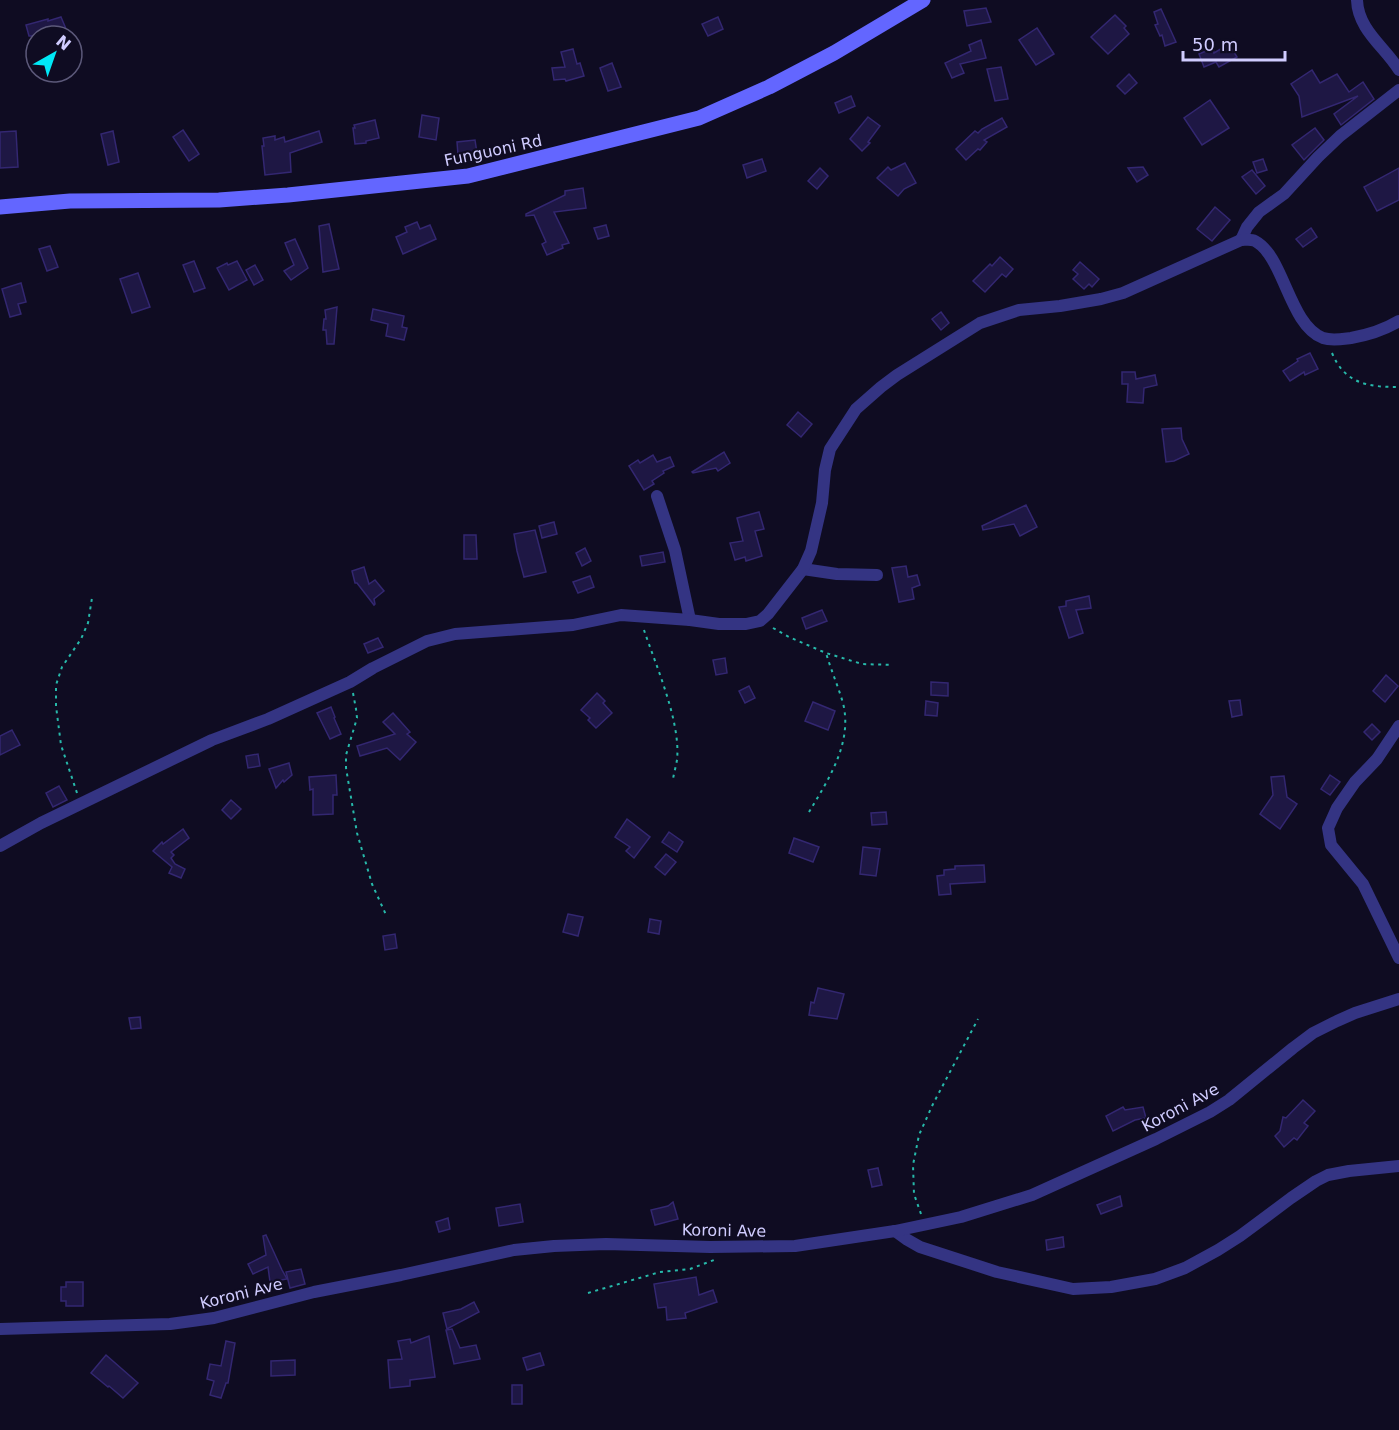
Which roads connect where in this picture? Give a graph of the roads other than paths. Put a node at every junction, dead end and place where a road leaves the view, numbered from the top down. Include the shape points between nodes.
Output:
1 (923, 0) edge
2 (1357, 0) edge
3 (1399, 70) edge
4 (1399, 90) edge
5 (0, 207) edge
6 (1241, 240) junction
7 (1399, 321) edge
8 (657, 496) dead end
9 (803, 569) junction
10 (877, 575) dead end
11 (690, 620) junction
12 (1399, 726) edge
13 (0, 846) edge
14 (1399, 958) edge
15 (1399, 999) edge
16 (1399, 1166) edge
17 (895, 1231) junction
18 (0, 1329) edge

1 - 5 street, Funguoni Rd via 834,53 699,118 468,176 219,200 70,201
2 - 3 street via 1361,21
4 - 6 street via 1340,136 1284,194 1259,212
6 - 7 street via 1253,240 1265,248 1305,324 1315,333 1327,339 1341,339 1361,336
6 - 9 street via 1123,293 1019,310 980,323 889,381 856,410 830,449 815,537
8 - 11 street via 675,550
9 - 10 street
9 - 11 street via 760,621 719,624
11 - 13 street via 621,615 573,625 455,634 427,642 350,682 212,740
12 - 14 street via 1377,759 1355,782 1328,828 1331,845 1363,884
15 - 17 street, Koroni Ave via 1355,1013 1314,1034 1229,1100 1156,1139 1032,1195
16 - 17 street via 1349,1170 1328,1176 1185,1268 1155,1279 1111,1287 1073,1289 997,1272 920,1247
17 - 18 street, Koroni Ave via 795,1246 606,1244 514,1250 192,1322

